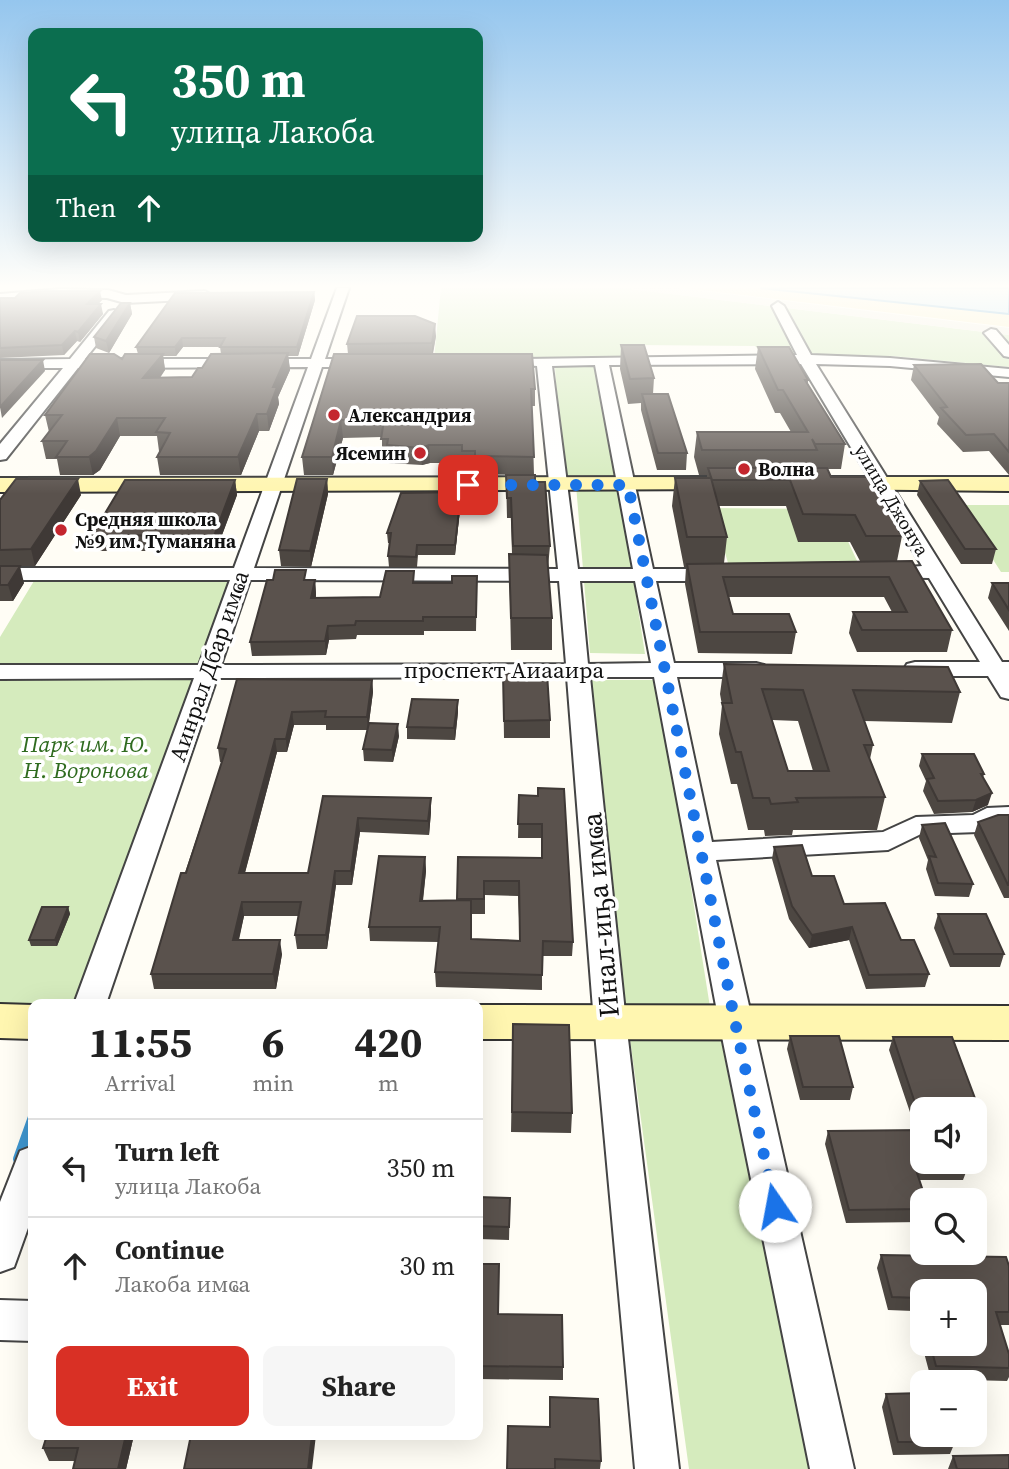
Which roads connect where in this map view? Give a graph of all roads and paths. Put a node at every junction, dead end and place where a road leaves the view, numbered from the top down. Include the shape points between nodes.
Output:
1 (80, 357) edge
2 (320, 357) edge
3 (805, 357) edge
4 (601, 361) junction
5 (807, 361) junction
6 (519, 362) edge
7 (544, 362) junction
8 (385, 363) edge
9 (0, 364) edge
10 (74, 364) junction
11 (318, 364) junction
12 (1009, 373) edge
13 (0, 455) edge
14 (274, 484) junction
15 (745, 484) edge
16 (797, 484) edge
17 (883, 484) junction
18 (1009, 484) edge
19 (0, 485) edge
20 (559, 485) junction
21 (628, 485) junction
22 (936, 572) junction
23 (867, 573) edge
24 (0, 574) edge
25 (242, 575) junction
26 (743, 575) edge
27 (569, 576) junction
28 (646, 576) junction
29 (1003, 669) edge
30 (578, 670) junction
31 (664, 670) junction
32 (777, 670) edge
33 (886, 670) edge
34 (208, 671) junction
35 (0, 672) edge
36 (1009, 692) edge
37 (1009, 816) edge
38 (701, 852) junction
39 (92, 999) edge
40 (0, 1021) edge
41 (28, 1022) edge
42 (483, 1022) edge
43 (610, 1022) junction
44 (735, 1022) junction
45 (1009, 1023) edge
46 (28, 1175) edge
47 (0, 1254) edge
48 (0, 1320) edge
49 (28, 1321) edge
50 (657, 1469) edge
51 (832, 1469) edge

1 - 10 street
2 - 11 street, Аинрал Дбар имҩа
3 - 5 street, улица Джонуа
4 - 5 street
4 - 7 street
4 - 21 street
5 - 12 street via 921,362
5 - 17 street, улица Джонуа
6 - 7 street
7 - 20 street, Инал-иҧа имҩа
8 - 11 street
9 - 10 street
10 - 11 street
10 - 13 street
11 - 14 street, Аинрал Дбар имҩа
14 - 19 main road
14 - 20 main road
14 - 25 street, Аинрал Дбар имҩа
15 - 21 main road
16 - 17 main road
17 - 18 main road
17 - 22 street, улица Джонуа
20 - 21 main road
20 - 27 street, Инал-иҧа имҩа
21 - 28 street
22 - 23 street
22 - 29 street, улица Джонуа
24 - 25 street
25 - 27 street
25 - 34 street, Аинрал Дбар имҩа
26 - 28 street
27 - 28 street
27 - 30 street, Инал-иҧа имҩа
28 - 31 street
29 - 33 street
29 - 36 street, улица Джонуа
30 - 31 street, проспект Аиааира
30 - 34 street, проспект Аиааира
30 - 43 street, Инал-иҧа имҩа
31 - 32 street, проспект Аиааира
31 - 38 street
34 - 35 street, проспект Аиааира
34 - 39 street, Аинрал Дбар имҩа
37 - 38 street via 987,817 979,823 916,826 888,841
38 - 44 street
40 - 41 main road
42 - 43 main road
43 - 44 main road
43 - 50 street, Инал-иҧа имҩа
44 - 45 main road
44 - 51 street
46 - 47 street
48 - 49 street

